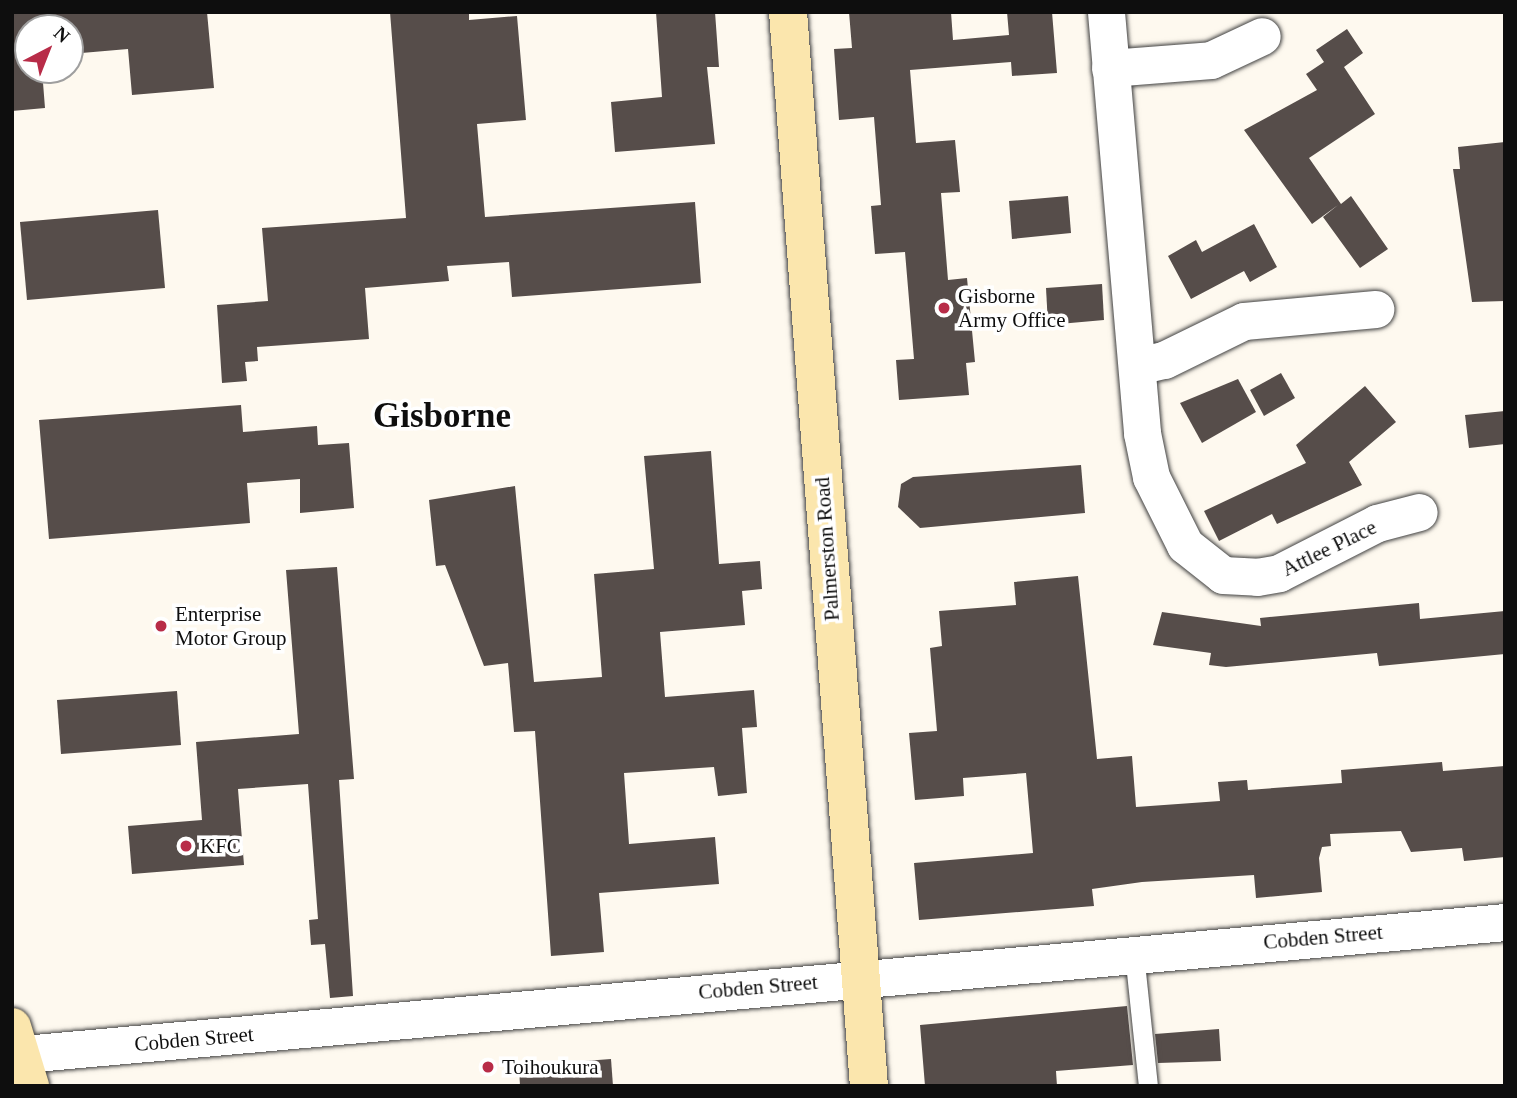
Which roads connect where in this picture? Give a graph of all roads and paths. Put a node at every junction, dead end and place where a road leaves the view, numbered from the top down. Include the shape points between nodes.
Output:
1 (788, 12) edge
2 (1106, 12) edge
3 (1262, 36) dead end
4 (1111, 68) junction
5 (1375, 310) dead end
6 (1137, 366) junction
7 (1419, 512) dead end
8 (1505, 922) edge
9 (1133, 953) junction
10 (858, 978) junction
11 (18, 1055) edge
12 (869, 1086) edge
13 (1148, 1086) edge

1 - 10 street, Palmerston Road
2 - 4 street, Attlee Place
3 - 4 street via 1211,60
4 - 6 street, Attlee Place
5 - 6 street via 1244,321 1164,360
6 - 7 street, Attlee Place via 1151,477 1185,545 1209,569 1240,578 1279,573 1377,523
8 - 9 street, Cobden Street
9 - 10 street, Cobden Street
9 - 13 lane
10 - 11 street, Cobden Street
10 - 12 street, Palmerston Road

